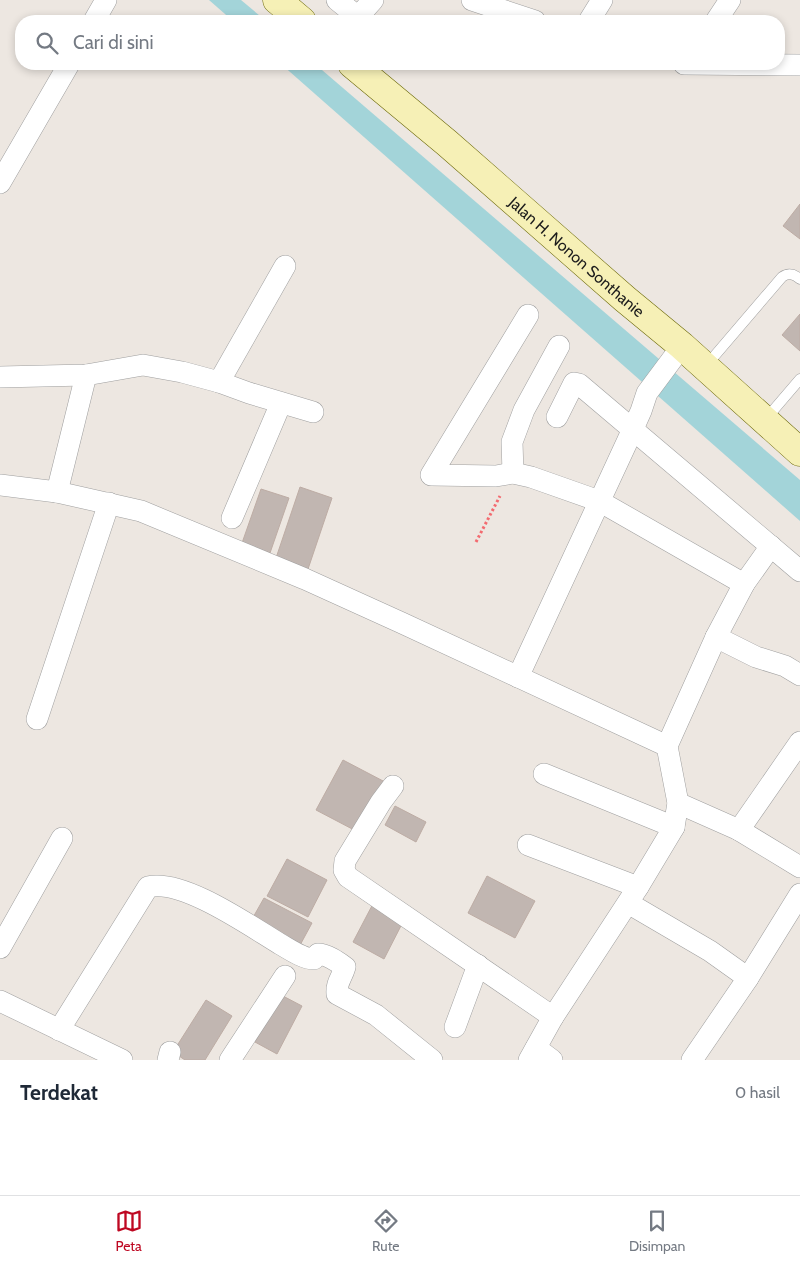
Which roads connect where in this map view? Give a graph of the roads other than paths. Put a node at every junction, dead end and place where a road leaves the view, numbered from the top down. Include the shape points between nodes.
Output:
1 (106, 0) edge
2 (277, 0) edge
3 (337, 0) edge
4 (373, 0) edge
5 (472, 0) edge
6 (602, 0) edge
7 (730, 0) edge
8 (97, 15) edge
9 (295, 15) edge
10 (352, 15) edge
11 (360, 15) edge
12 (517, 15) edge
13 (592, 15) edge
14 (720, 15) edge
15 (785, 65) edge
16 (800, 65) edge
17 (66, 70) edge
18 (359, 70) edge
19 (0, 183) edge
20 (285, 266) dead end
21 (800, 279) edge
22 (528, 315) dead end
23 (559, 346) dead end
24 (676, 354) junction
25 (704, 368) junction
26 (86, 375) junction
27 (0, 377) edge
28 (800, 379) edge
29 (219, 382) junction
30 (281, 403) junction
31 (313, 412) dead end
32 (557, 417) dead end
33 (764, 421) junction
34 (633, 428) junction
35 (800, 452) edge
36 (513, 473) junction
37 (0, 485) edge
38 (57, 492) junction
39 (599, 501) junction
40 (109, 503) junction
41 (232, 518) dead end
42 (771, 546) junction
43 (800, 570) edge
44 (744, 584) junction
45 (716, 637) junction
46 (800, 675) edge
47 (518, 677) junction
48 (38, 719) dead end
49 (800, 742) edge
50 (667, 746) junction
51 (544, 774) dead end
52 (393, 786) dead end
53 (678, 803) junction
54 (674, 827) junction
55 (739, 830) junction
56 (62, 838) dead end
57 (528, 845) dead end
58 (800, 866) edge
59 (800, 894) edge
60 (633, 895) junction
61 (0, 948) edge
62 (478, 965) junction
63 (285, 976) dead end
64 (748, 978) junction
65 (0, 1001) edge
66 (553, 1017) junction
67 (455, 1027) dead end
68 (59, 1030) junction
69 (539, 1056) edge
70 (122, 1060) edge
71 (230, 1060) edge
72 (432, 1060) edge
73 (692, 1060) edge

1 - 8 street
2 - 9 street
3 - 10 street
4 - 11 street
5 - 12 street
6 - 13 street
7 - 14 street
15 - 16 street
17 - 19 street
18 - 24 street, Jalan H. Nonon Sonthanie via 448,143 625,299
20 - 29 street
21 - 25 lane via 794,274 782,277
22 - 36 street via 431,475 496,476
23 - 36 street via 524,410 512,442
24 - 25 street, Jalan H. Nonon Sonthanie
24 - 34 street via 646,393
25 - 33 street, Jalan H. Nonon Sonthanie
26 - 27 street
26 - 29 street via 143,365
26 - 38 street
28 - 33 lane
29 - 30 street
30 - 31 street
30 - 41 street
32 - 34 street via 576,382
33 - 35 street, Jalan H. Nonon Sonthanie
34 - 39 street
34 - 42 street
36 - 39 street
37 - 38 street
38 - 40 street
39 - 44 street
39 - 47 street
40 - 47 street via 141,511 305,579
40 - 48 street
42 - 43 street
42 - 44 street
44 - 45 street
45 - 46 street
45 - 50 street
47 - 50 street
49 - 55 street
50 - 53 street
51 - 54 street
52 - 62 street via 345,861 345,874
53 - 54 street
53 - 55 street
54 - 60 street
55 - 58 street
56 - 61 street
57 - 60 street
59 - 64 street
60 - 64 street
60 - 66 street
62 - 66 street
62 - 67 street
63 - 71 street
64 - 73 street
65 - 68 street
66 - 69 street
68 - 70 street
68 - 72 street via 148,887 157,885 173,887 207,901 309,959 321,953 339,963 345,967 336,985 337,994 376,1015

